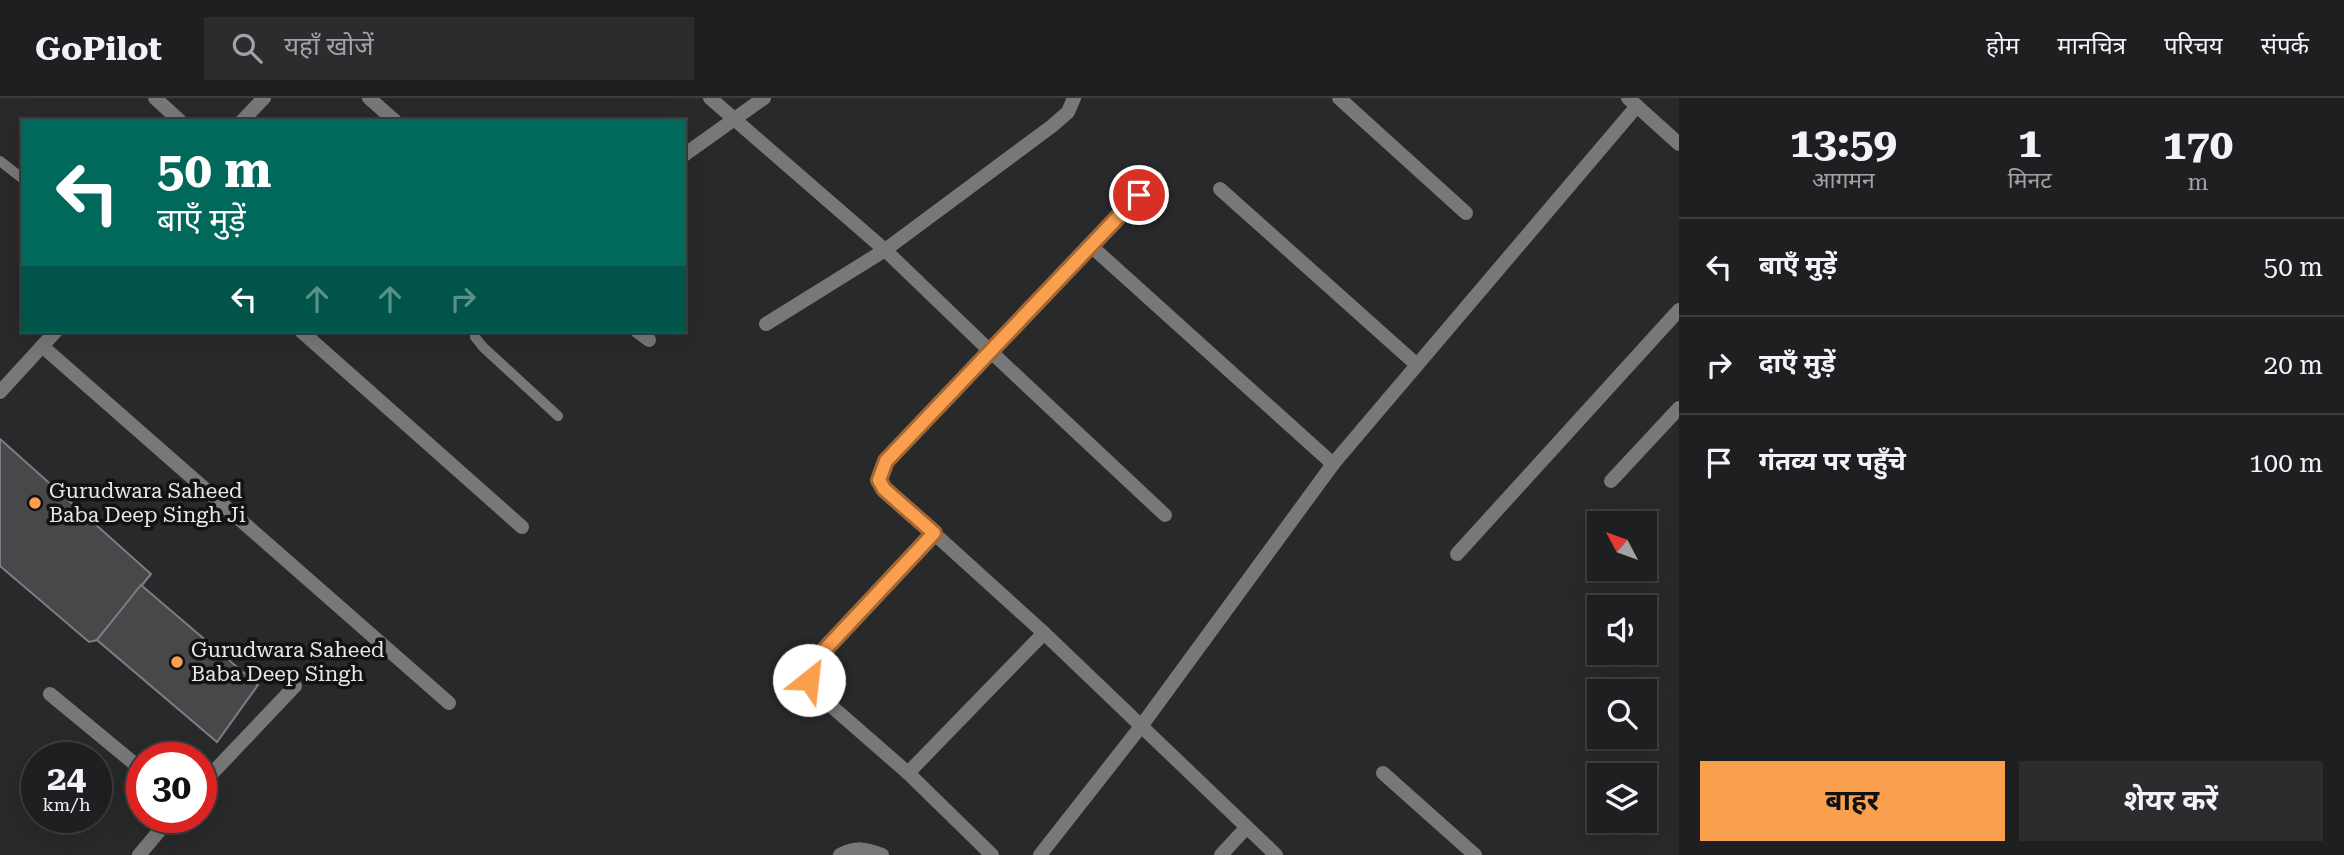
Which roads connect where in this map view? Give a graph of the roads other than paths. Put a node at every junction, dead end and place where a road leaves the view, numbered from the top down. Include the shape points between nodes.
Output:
1 (155, 98) edge
2 (264, 98) edge
3 (369, 98) edge
4 (710, 98) edge
5 (764, 98) edge
6 (1074, 98) edge
7 (1339, 98) edge
8 (1633, 102) edge
9 (178, 119) edge
10 (244, 119) edge
11 (394, 119) edge
12 (735, 120) junction
13 (1679, 144) edge
14 (686, 154) edge
15 (0, 161) edge
16 (21, 177) edge
17 (1156, 178) dead end
18 (1220, 189) dead end
19 (1466, 213) dead end
20 (1091, 246) junction
21 (885, 250) junction
22 (1679, 310) edge
23 (766, 324) dead end
24 (54, 333) edge
25 (303, 333) edge
26 (475, 333) edge
27 (42, 346) junction
28 (990, 351) junction
29 (1417, 365) junction
30 (0, 392) edge
31 (1679, 408) edge
32 (558, 416) dead end
33 (1333, 464) junction
34 (1611, 481) dead end
35 (1165, 515) dead end
36 (522, 527) dead end
37 (934, 533) junction
38 (1457, 554) dead end
39 (1044, 633) junction
40 (295, 686) dead end
41 (50, 694) dead end
42 (449, 703) dead end
43 (1142, 725) junction
44 (126, 757) edge
45 (217, 768) edge
46 (908, 773) junction
47 (1383, 773) dead end
48 (1246, 828) junction
49 (158, 833) edge
50 (139, 855) edge
51 (840, 855) edge
52 (882, 855) edge
53 (992, 855) edge
54 (1040, 855) edge
55 (1221, 855) edge
56 (1276, 855) edge
57 (1475, 855) edge

1 - 9 street
2 - 10 street
3 - 11 street
4 - 12 street
5 - 12 street
6 - 21 street via 1068,112 1052,126
7 - 19 street
8 - 13 street
8 - 29 street
12 - 14 street
12 - 21 street
15 - 16 lane
17 - 20 street
18 - 29 street
20 - 28 street
20 - 33 street
21 - 23 street
21 - 28 street
22 - 38 street
24 - 27 street
25 - 36 street
26 - 32 lane via 483,347
27 - 30 street
27 - 42 street
28 - 35 street
28 - 37 street via 880,470 884,489
29 - 33 street
31 - 34 street
33 - 43 street
37 - 39 street
37 - 46 street via 816,659 809,680 814,691
39 - 43 street
39 - 46 street
40 - 45 street
41 - 44 street
43 - 48 street
43 - 54 street
46 - 53 street
47 - 57 street
48 - 55 street
48 - 56 street
49 - 50 street
51 - 52 street via 853,848

